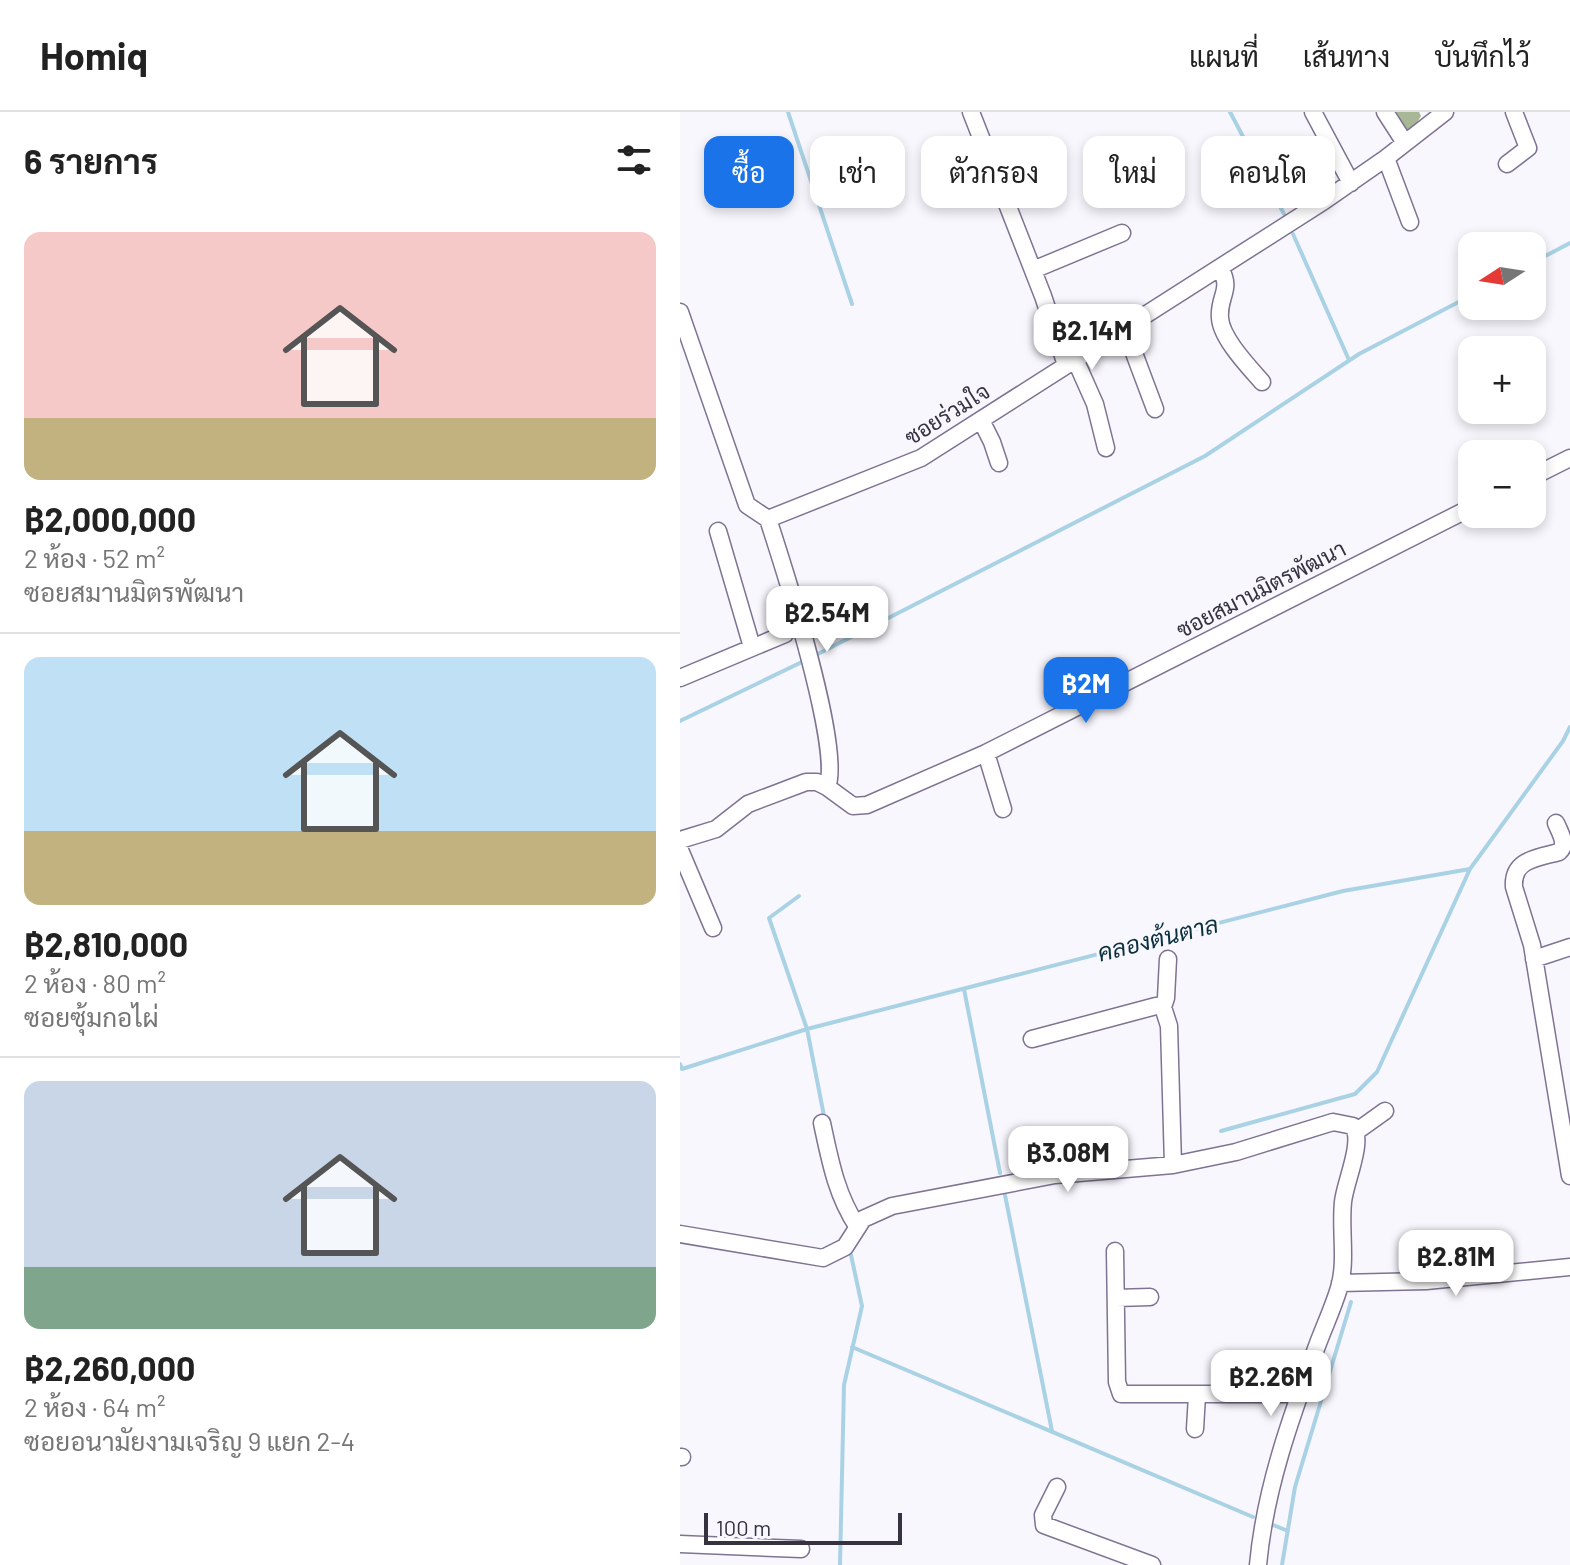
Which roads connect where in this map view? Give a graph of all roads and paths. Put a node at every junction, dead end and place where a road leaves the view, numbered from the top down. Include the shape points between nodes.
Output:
1 (971, 112) edge
2 (1313, 112) edge
3 (1385, 112) edge
4 (1445, 112) edge
5 (1514, 112) edge
6 (1405, 143) junction
7 (1386, 158) junction
8 (1507, 164) dead end
9 (1351, 183) junction
10 (1410, 222) dead end
11 (1122, 233) dead end
12 (1220, 268) junction
13 (1033, 270) junction
14 (680, 312) edge
15 (1125, 329) junction
16 (1070, 362) junction
17 (1262, 382) dead end
18 (1155, 409) dead end
19 (981, 420) junction
20 (1106, 448) dead end
21 (1570, 458) edge
22 (999, 463) dead end
23 (1546, 470) edge
24 (1458, 514) edge
25 (768, 519) junction
26 (718, 531) dead end
27 (793, 632) junction
28 (752, 647) junction
29 (680, 678) edge
30 (986, 753) junction
31 (827, 787) junction
32 (1003, 809) dead end
33 (1556, 823) dead end
34 (680, 840) edge
35 (680, 850) edge
36 (713, 928) dead end
37 (1570, 947) edge
38 (1168, 959) dead end
39 (1534, 959) junction
40 (1163, 1007) junction
41 (1032, 1039) dead end
42 (1385, 1111) dead end
43 (822, 1123) dead end
44 (1357, 1131) junction
45 (1173, 1165) junction
46 (1570, 1176) edge
47 (857, 1226) junction
48 (680, 1234) edge
49 (1115, 1251) dead end
50 (1570, 1267) edge
51 (1340, 1283) junction
52 (1150, 1297) dead end
53 (1116, 1298) junction
54 (1300, 1394) junction
55 (1197, 1395) junction
56 (1195, 1429) dead end
57 (1057, 1487) dead end
58 (680, 1544) edge
59 (801, 1549) dead end
60 (1152, 1565) edge
61 (1258, 1565) edge

1 - 13 street
2 - 9 street
3 - 6 street
4 - 6 street, ซอยร่วมใจ
5 - 8 street via 1528,148
6 - 7 street, ซอยร่วมใจ
7 - 9 street, ซอยร่วมใจ
7 - 10 street
9 - 12 street, ซอยร่วมใจ
11 - 13 street
12 - 15 street, ซอยร่วมใจ
12 - 17 street via 1227,284 1222,326
13 - 16 street
14 - 25 street via 747,505
15 - 16 street, ซอยร่วมใจ
15 - 18 street
16 - 19 street, ซอยร่วมใจ
16 - 20 street via 1095,404
19 - 22 street
19 - 25 street, ซอยร่วมใจ via 921,458
21 - 23 street
24 - 30 street, ซอยสมานมิตรพัฒนา
25 - 27 street
26 - 28 street
27 - 28 street
27 - 31 street via 816,687 830,753
28 - 29 street
30 - 31 street, ซอยสมานมิตรพัฒนา via 858,807
30 - 32 street
31 - 34 street via 806,782 781,790 748,804 716,829
33 - 39 street via 1562,849 1524,862 1513,877
35 - 36 street
37 - 39 street
38 - 40 street
39 - 46 street
40 - 41 street
40 - 45 street via 1169,1026
42 - 44 street
43 - 47 street via 836,1184
44 - 45 street via 1333,1122
44 - 51 street via 1343,1203
45 - 47 street via 1014,1182 892,1206
47 - 48 street via 845,1247 823,1258
49 - 53 street
50 - 51 street
51 - 54 street
52 - 53 street
53 - 55 street via 1121,1394
54 - 55 street
54 - 61 street via 1269,1493
55 - 56 street
57 - 60 street via 1043,1515 1044,1525
58 - 59 street

